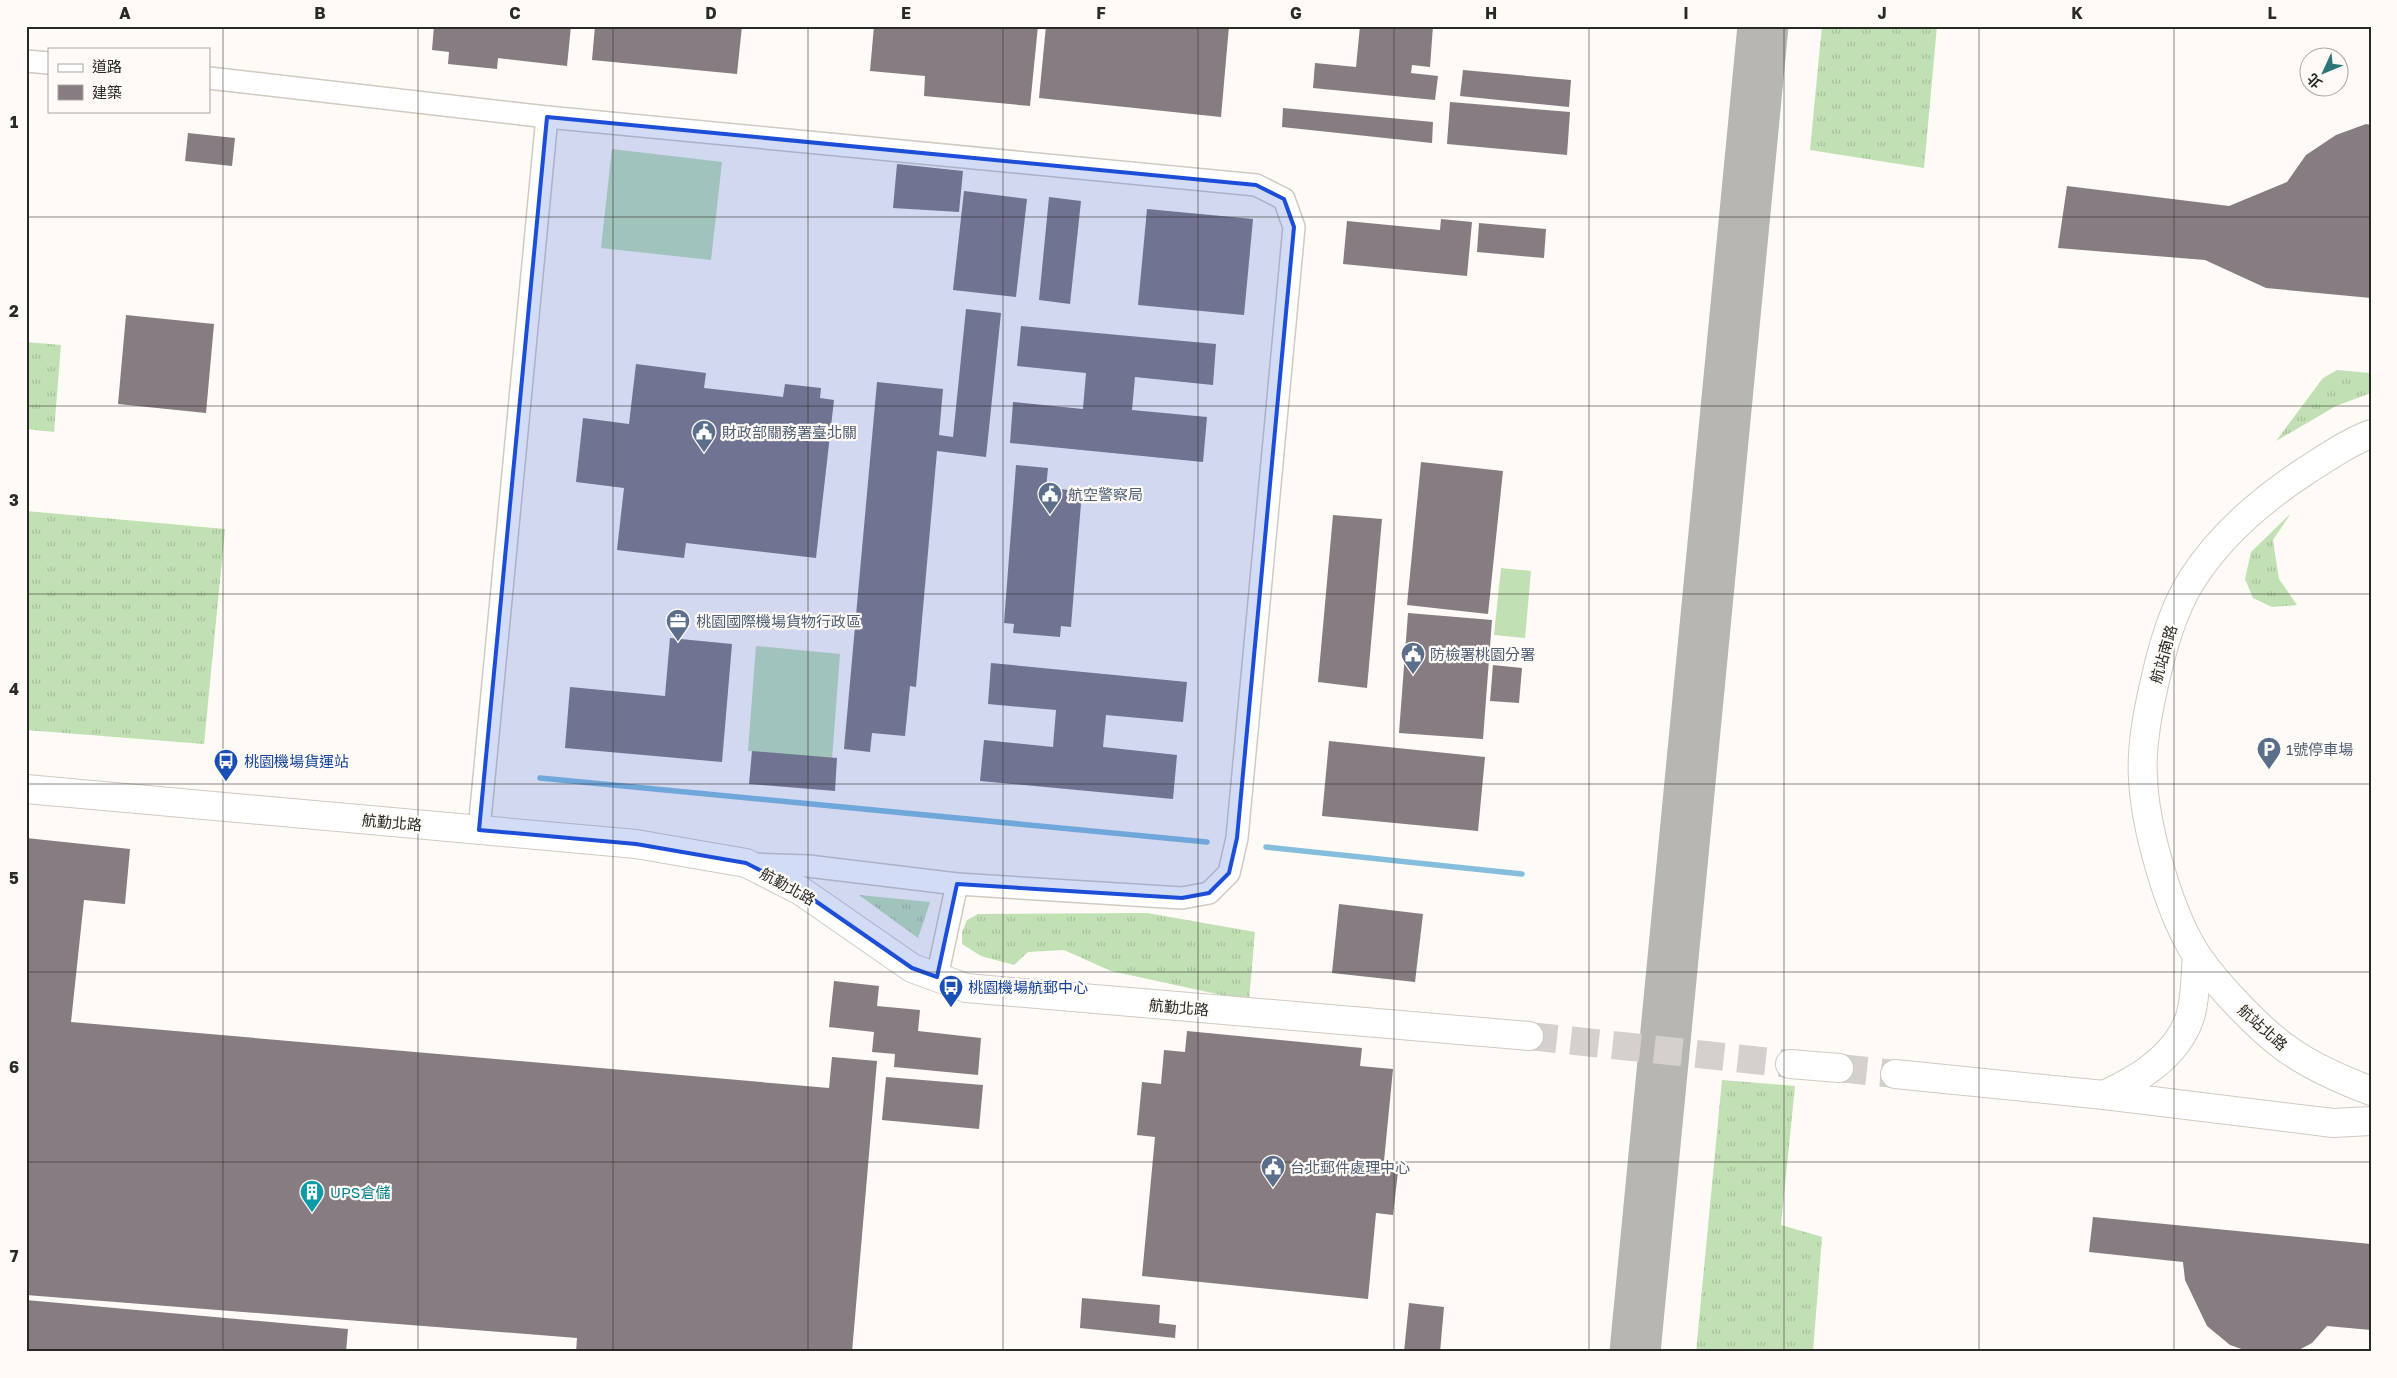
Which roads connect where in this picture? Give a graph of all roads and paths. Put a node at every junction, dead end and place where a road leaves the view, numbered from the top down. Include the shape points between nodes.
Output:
1 (26, 61) edge
2 (48, 63) edge
3 (210, 78) edge
4 (547, 117) junction
5 (2371, 434) edge
6 (26, 789) edge
7 (479, 830) junction
8 (746, 863) junction
9 (957, 884) junction
10 (2198, 956) junction
11 (937, 977) junction
12 (1529, 1036) tunnel mouth
13 (1790, 1064) tunnel mouth
14 (1839, 1068) tunnel mouth
15 (1895, 1074) tunnel mouth
16 (2371, 1091) edge
17 (2104, 1095) junction
18 (2371, 1121) edge

1 - 2 street
3 - 4 street
4 - 7 street
4 - 9 street via 1256,185 1284,199 1294,227 1237,838 1229,874 1209,893 1182,898
5 - 10 street, 航站南路 via 2351,442 2252,510 2219,543 2191,582 2172,619 2160,656 2148,714 2142,777 2149,829 2174,908
6 - 7 street, 航勤北路
7 - 8 street, 航勤北路 via 636,844
8 - 9 street via 808,866
8 - 11 street, 航勤北路 via 801,891 912,968
9 - 11 street
10 - 16 street, 航站北路 via 2238,1004 2286,1049 2338,1078
10 - 17 street via 2190,1017 2176,1043 2150,1070
11 - 12 street, 航勤北路 via 966,988
13 - 14 street
15 - 17 street
17 - 18 street via 2333,1123

